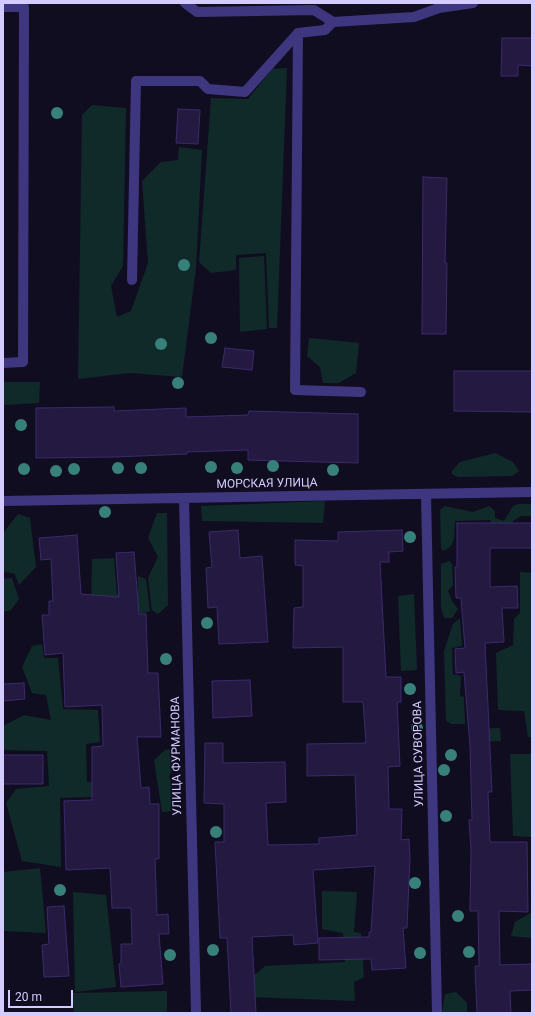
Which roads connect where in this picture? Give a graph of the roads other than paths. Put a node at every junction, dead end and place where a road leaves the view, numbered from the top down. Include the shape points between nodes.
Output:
1 (185, 3) edge
2 (473, 3) edge
3 (439, 5) edge
4 (3, 7) edge
5 (333, 22) junction
6 (298, 33) junction
7 (132, 280) dead end
8 (3, 363) edge
9 (361, 392) dead end
10 (532, 492) edge
11 (426, 495) junction
12 (184, 498) junction
13 (3, 501) edge
14 (196, 1013) edge
15 (437, 1013) edge

1 - 5 street via 197,12 314,10
2 - 3 street
3 - 5 street via 414,17
4 - 8 street via 24,8 22,362
5 - 6 street via 325,30
6 - 7 street via 244,92 208,89 200,80 136,81
6 - 9 street via 295,390
10 - 11 street, МОРСКАЯ УЛИЦА
11 - 12 street, МОРСКАЯ УЛИЦА
11 - 15 street, УЛИЦА СУВОРОВА
12 - 13 street, МОРСКАЯ УЛИЦА
12 - 14 street, УЛИЦА ФУРМАНОВА

